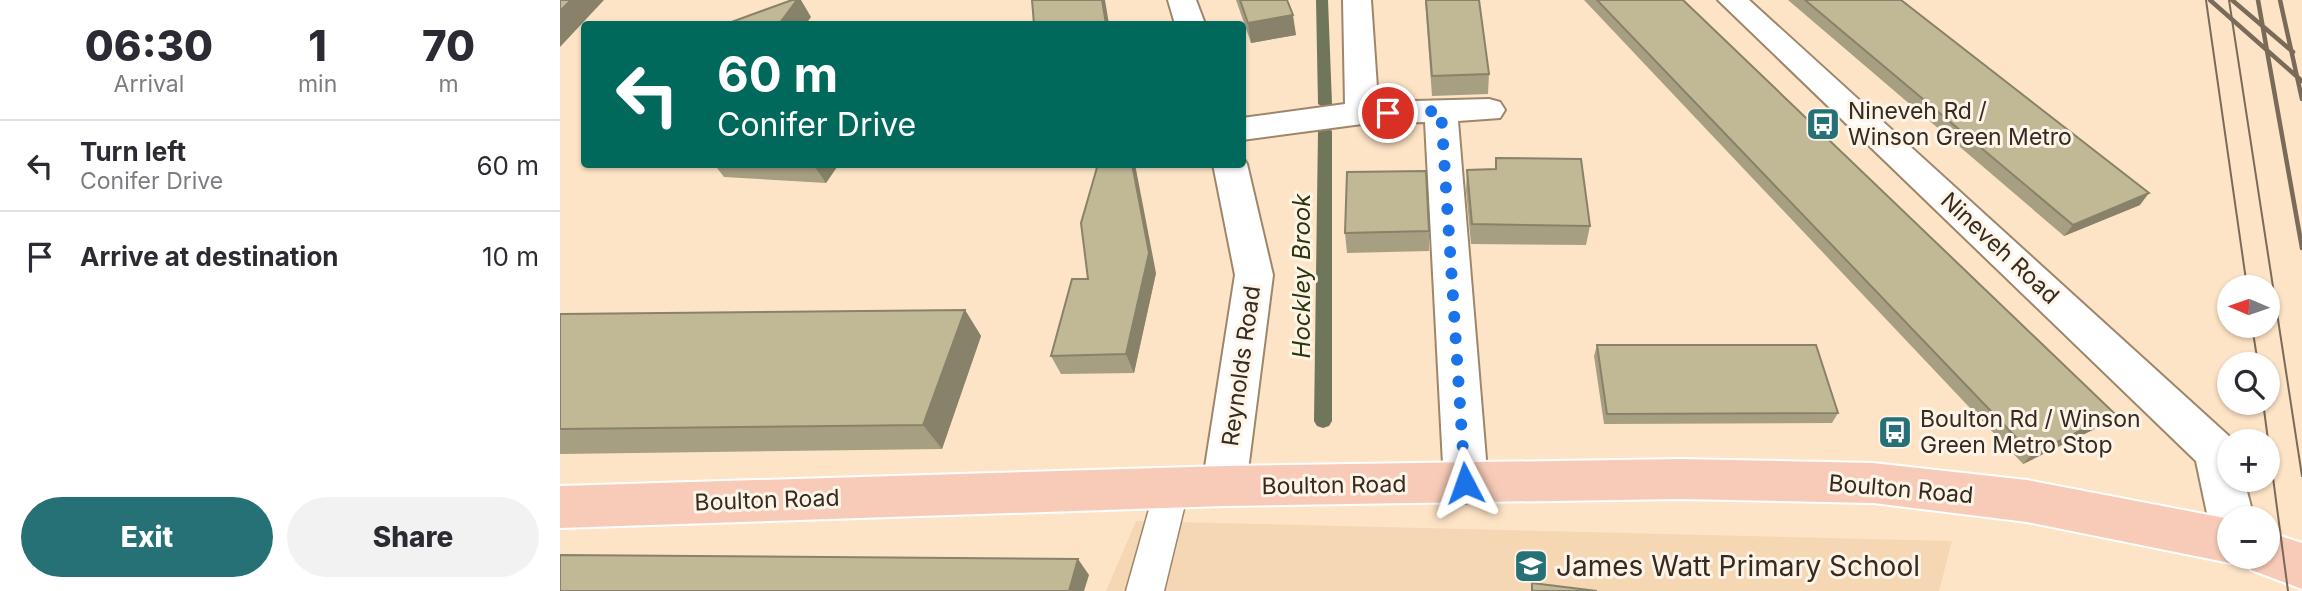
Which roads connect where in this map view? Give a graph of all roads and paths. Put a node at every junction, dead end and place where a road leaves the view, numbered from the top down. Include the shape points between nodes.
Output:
1 (1357, 0) edge
2 (1732, 0) edge
3 (1489, 110) dead end
4 (1441, 111) junction
5 (1362, 113) junction
6 (1246, 128) edge
7 (1231, 168) edge
8 (1465, 483) junction
9 (1224, 486) junction
10 (1172, 488) junction
11 (2228, 506) edge
12 (560, 507) edge
13 (2217, 538) edge
14 (2280, 558) edge
15 (2302, 566) edge
16 (1145, 591) edge

1 - 5 street
2 - 11 street, Nineveh Road via 2216,452
3 - 4 street
4 - 5 street
4 - 8 street
5 - 6 street
7 - 9 street, Reynolds Road via 1254,275
8 - 9 main road, Boulton Road
8 - 13 main road, Boulton Road via 1681,479 1873,483 2027,501
9 - 10 main road, Boulton Road
10 - 12 main road, Boulton Road
10 - 16 lane
14 - 15 main road

